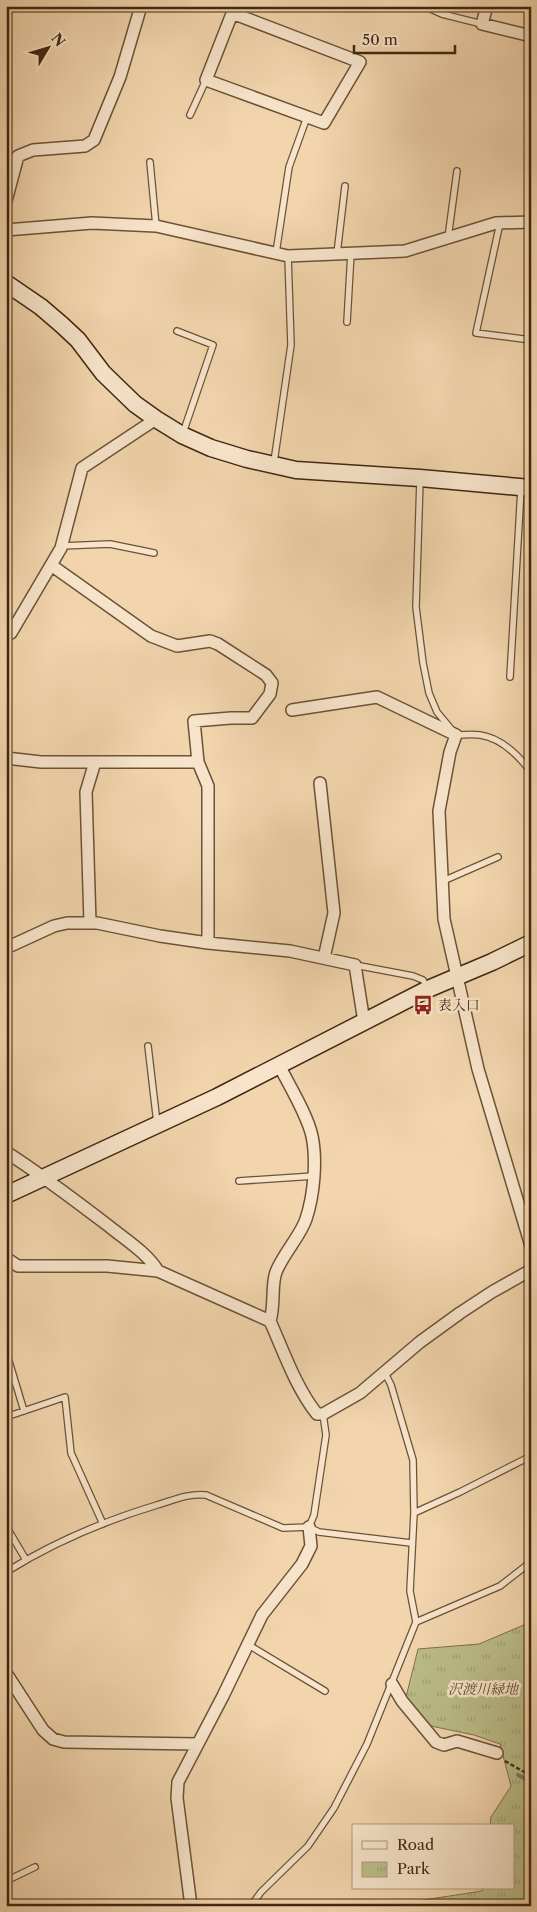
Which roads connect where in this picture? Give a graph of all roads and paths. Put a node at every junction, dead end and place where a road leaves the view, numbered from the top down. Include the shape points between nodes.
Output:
1 (141, 6) edge
2 (424, 6) edge
3 (488, 6) edge
4 (234, 10) edge
5 (482, 24) junction
6 (531, 36) edge
7 (206, 80) junction
8 (190, 115) dead end
9 (307, 117) junction
10 (150, 162) dead end
11 (457, 171) dead end
12 (345, 186) dead end
13 (6, 201) edge
14 (531, 222) edge
15 (500, 223) junction
16 (156, 226) junction
17 (6, 230) edge
18 (448, 238) junction
19 (276, 253) junction
20 (351, 253) junction
21 (337, 254) junction
22 (288, 256) junction
23 (6, 283) edge
24 (347, 322) dead end
25 (178, 331) dead end
26 (531, 340) edge
27 (156, 419) junction
28 (182, 435) junction
29 (274, 464) junction
30 (420, 478) junction
31 (526, 488) edge
32 (61, 546) junction
33 (154, 554) dead end
34 (51, 565) junction
35 (6, 633) edge
36 (510, 677) dead end
37 (292, 710) dead end
38 (456, 735) junction
39 (6, 758) edge
40 (95, 762) junction
41 (198, 762) junction
42 (531, 772) edge
43 (320, 783) dead end
44 (498, 857) dead end
45 (443, 881) junction
46 (90, 923) junction
47 (208, 943) junction
48 (531, 943) edge
49 (6, 948) edge
50 (324, 958) junction
51 (355, 965) junction
52 (456, 977) junction
53 (428, 989) junction
54 (364, 1022) junction
55 (148, 1046) dead end
56 (280, 1067) junction
57 (157, 1125) junction
58 (6, 1152) edge
59 (314, 1176) junction
60 (45, 1177) junction
61 (239, 1181) dead end
62 (6, 1195) edge
63 (531, 1246) edge
64 (6, 1258) edge
65 (531, 1270) edge
66 (158, 1271) junction
67 (270, 1321) junction
68 (8, 1358) dead end
69 (385, 1373) junction
70 (24, 1411) junction
71 (323, 1414) junction
72 (6, 1417) edge
73 (531, 1456) edge
74 (414, 1514) junction
75 (103, 1524) junction
76 (6, 1526) edge
77 (309, 1527) junction
78 (411, 1543) junction
79 (26, 1560) junction
80 (531, 1562) edge
81 (6, 1572) edge
82 (416, 1622) junction
83 (247, 1644) junction
84 (6, 1672) edge
85 (392, 1684) junction
86 (325, 1691) dead end
87 (198, 1744) junction
88 (496, 1753) joint
89 (531, 1776) edge
90 (35, 1867) dead end
91 (6, 1881) edge
92 (191, 1906) edge
93 (251, 1906) edge

1 - 13 street via 120,77 94,140 85,146 33,150 18,156
2 - 5 lane
3 - 5 street
4 - 7 street
4 - 9 street via 360,62 324,123
5 - 6 street
7 - 8 lane
7 - 9 street
9 - 19 lane via 289,167
10 - 16 lane
11 - 18 lane
12 - 21 lane
14 - 15 street
15 - 18 street
15 - 26 lane via 476,334
16 - 17 street via 92,223
16 - 19 street
18 - 20 street via 405,251
19 - 22 street
20 - 21 street
20 - 24 lane
21 - 22 street
22 - 29 lane via 291,346
23 - 27 street via 41,306 62,325 120,390
25 - 28 lane via 213,346
27 - 28 street
27 - 32 street via 82,468
28 - 29 street via 211,448
29 - 30 street via 296,470
30 - 31 street
30 - 38 lane via 416,607 423,663 437,712
31 - 36 lane
32 - 33 lane via 110,544
32 - 34 street
34 - 35 street via 11,632
34 - 41 street via 151,636 177,646 210,641 218,644 272,683 270,694 252,718 194,721
37 - 38 street via 377,697
38 - 42 lane via 482,735 505,746
38 - 45 street via 439,811
39 - 40 street
40 - 41 street
40 - 46 street via 86,792
41 - 47 street via 208,786
43 - 50 street via 334,913
44 - 45 lane
45 - 52 street via 444,919
46 - 47 street
46 - 49 street via 54,926
47 - 50 street via 290,951
48 - 52 street
50 - 51 street
51 - 53 lane via 413,976 423,980
51 - 54 street
52 - 53 street
52 - 63 street via 488,1107
53 - 54 street
54 - 56 street
55 - 57 lane
56 - 57 street
56 - 59 street via 312,1134
57 - 60 street
58 - 60 street
59 - 61 lane
59 - 67 street via 306,1220 275,1275
60 - 62 street
60 - 66 street via 124,1238
64 - 66 street via 18,1266 107,1266
65 - 69 street via 460,1313
66 - 67 street
67 - 71 street via 311,1406 317,1414
68 - 70 lane
69 - 71 street via 360,1393
69 - 74 lane via 413,1460
70 - 72 lane
70 - 75 lane via 65,1397 71,1453
71 - 77 lane via 326,1435 314,1514
73 - 74 lane
74 - 78 lane
75 - 77 lane via 193,1494 206,1495 282,1528
75 - 79 lane
76 - 79 lane
77 - 78 lane via 319,1532
77 - 83 street via 311,1546 302,1564 266,1609
78 - 82 lane via 410,1590
79 - 81 lane
80 - 82 lane via 500,1586
82 - 85 lane
83 - 86 lane
83 - 87 street
84 - 87 street via 43,1730 53,1739 64,1742
85 - 88 street via 436,1742 444,1745 457,1740
85 - 93 lane via 367,1744 334,1808 308,1846 260,1892
87 - 92 street via 178,1782 177,1798
88 - 89 path via 511,1766
90 - 91 lane

